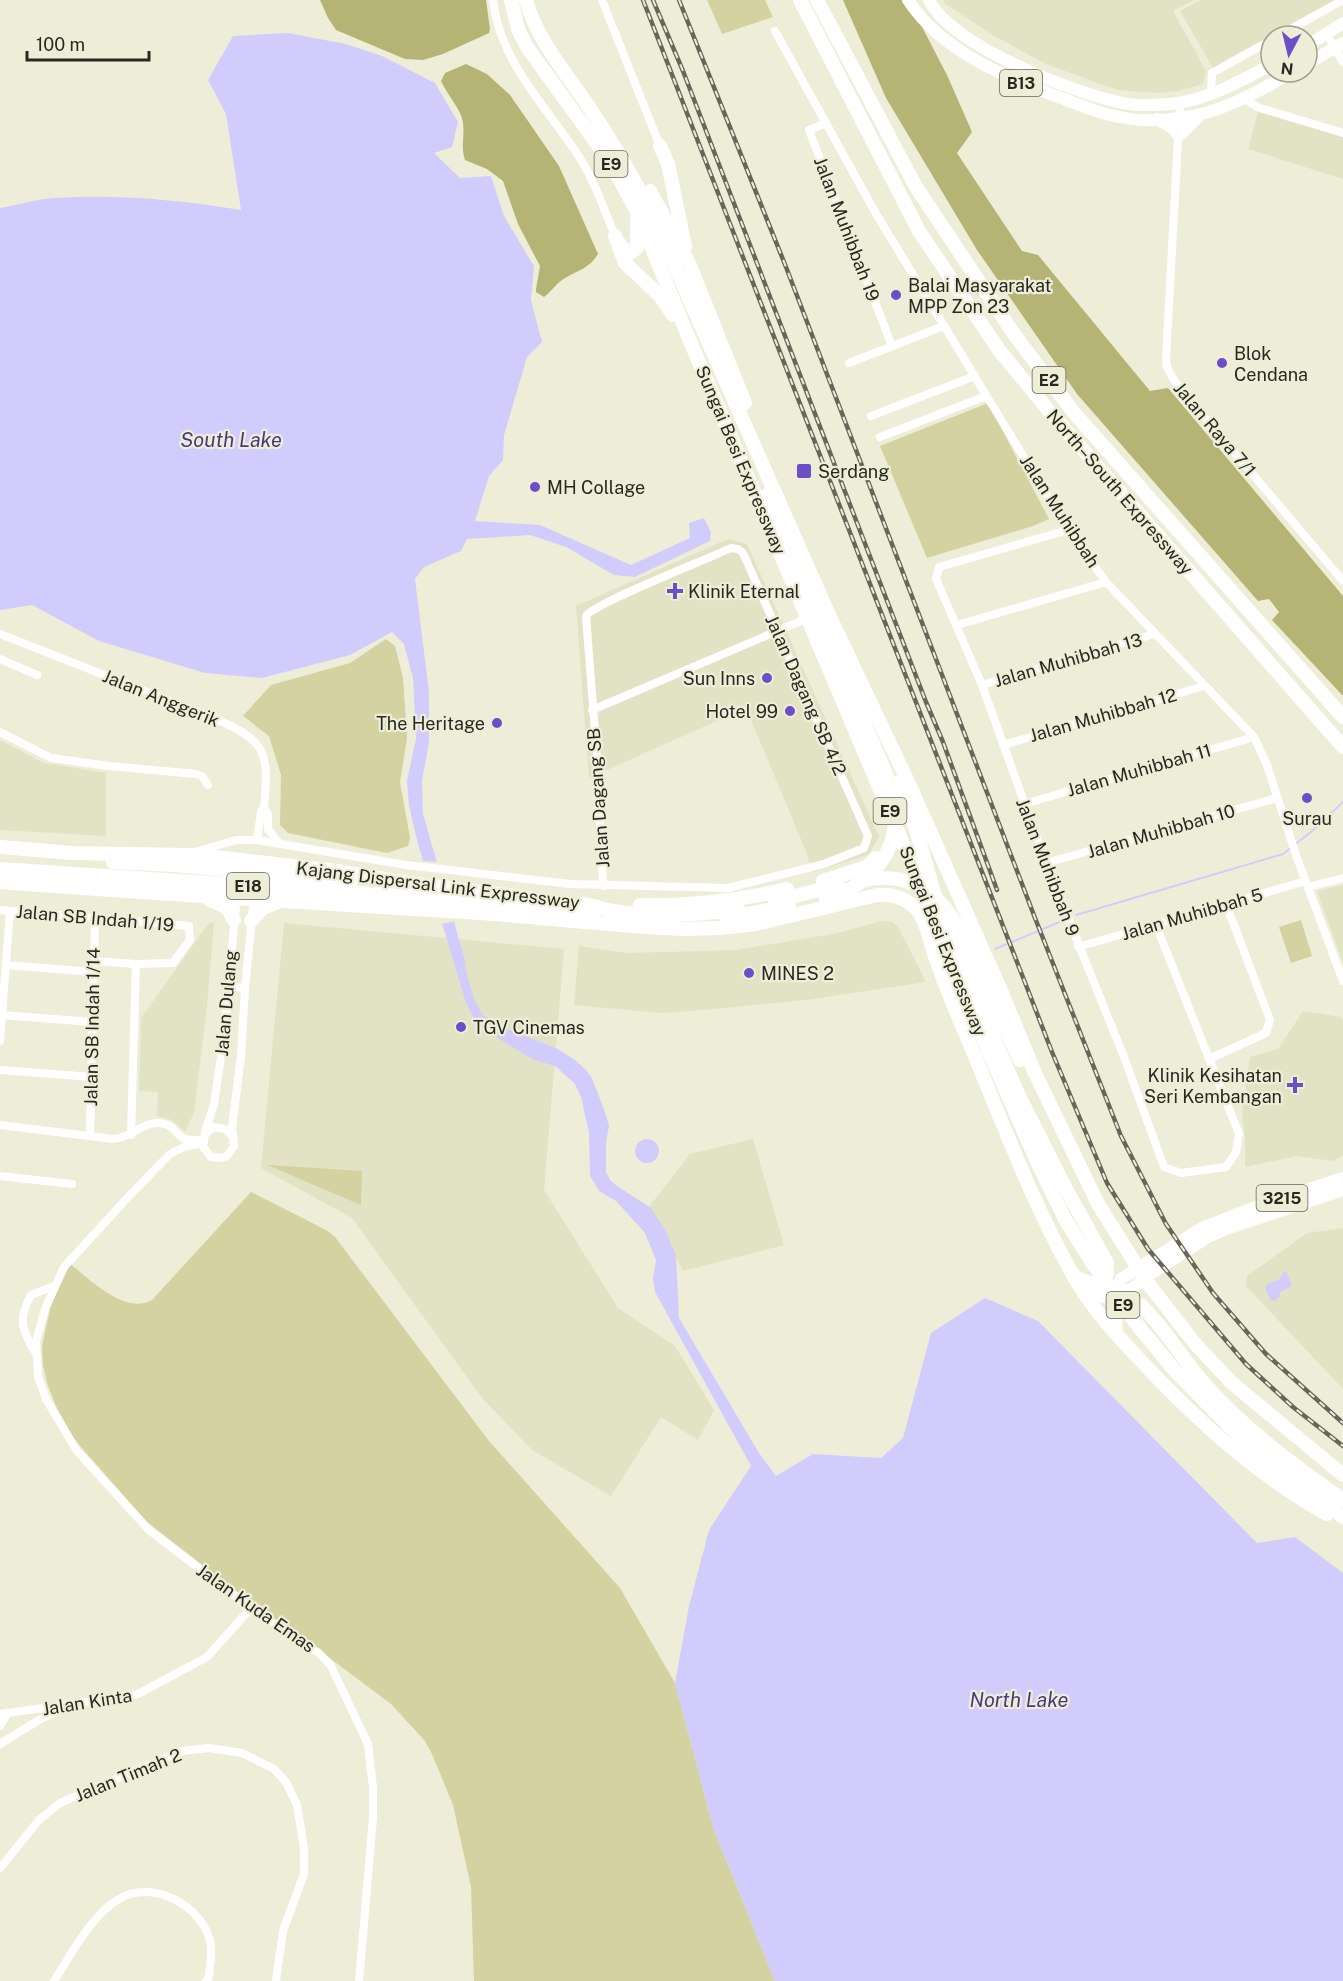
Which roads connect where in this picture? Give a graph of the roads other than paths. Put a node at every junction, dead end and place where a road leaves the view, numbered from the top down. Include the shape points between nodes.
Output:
1 (493, 0) edge
2 (511, 0) edge
3 (526, 0) edge
4 (602, 0) edge
5 (800, 0) edge
6 (817, 0) edge
7 (908, 0) edge
8 (929, 0) edge
9 (1343, 0) edge
10 (1343, 23) edge
11 (1300, 24) edge
12 (776, 31) dead end
13 (1326, 33) junction
14 (1319, 38) edge
15 (1339, 46) edge
16 (1259, 47) edge
17 (1319, 57) edge
18 (1343, 62) edge
19 (1259, 71) edge
20 (1272, 84) edge
21 (1211, 93) junction
22 (1245, 99) junction
23 (1180, 103) junction
24 (1203, 113) junction
25 (1180, 118) junction
26 (1157, 119) junction
27 (826, 123) junction
28 (1343, 133) edge
29 (1179, 136) junction
30 (660, 146) junction
31 (624, 160) junction
32 (650, 191) junction
33 (636, 210) junction
34 (615, 236) junction
35 (689, 263) junction
36 (944, 326) junction
37 (690, 341) junction
38 (892, 346) junction
39 (849, 363) dead end
40 (975, 376) junction
41 (986, 396) junction
42 (871, 416) dead end
43 (880, 437) dead end
44 (754, 445) junction
45 (771, 484) junction
46 (1068, 530) junction
47 (738, 549) joint
48 (1343, 581) edge
49 (1106, 582) junction
50 (808, 618) junction
51 (957, 626) junction
52 (778, 631) junction
53 (0, 634) edge
54 (1154, 634) junction
55 (0, 659) edge
56 (37, 675) dead end
57 (982, 685) junction
58 (1204, 686) junction
59 (592, 710) junction
60 (874, 714) junction
61 (1343, 717) edge
62 (0, 732) edge
63 (1254, 737) junction
64 (1003, 745) junction
65 (1343, 747) edge
66 (208, 785) dead end
67 (879, 786) junction
68 (1277, 798) junction
69 (1024, 804) junction
70 (264, 808) junction
71 (257, 840) junction
72 (280, 844) junction
73 (0, 847) edge
74 (0, 855) edge
75 (188, 855) junction
76 (1046, 863) junction
77 (214, 869) junction
78 (0, 870) edge
79 (240, 872) junction
80 (257, 873) junction
81 (294, 877) junction
82 (1343, 878) edge
83 (0, 882) edge
84 (408, 884) junction
85 (1307, 884) junction
86 (603, 886) junction
87 (204, 895) junction
88 (237, 897) junction
89 (254, 898) junction
90 (292, 901) junction
91 (1226, 904) junction
92 (496, 905) junction
93 (590, 905) junction
94 (0, 910) edge
95 (10, 911) junction
96 (95, 918) junction
97 (234, 920) junction
98 (252, 921) junction
99 (1156, 925) junction
100 (1078, 947) junction
101 (933, 952) junction
102 (93, 961) junction
103 (136, 964) junction
104 (6, 965) junction
105 (1341, 966) edge
106 (93, 972) junction
107 (1343, 981) edge
108 (227, 986) junction
109 (245, 988) junction
110 (997, 1011) junction
111 (2, 1015) junction
112 (92, 1022) junction
113 (981, 1034) junction
114 (0, 1041) edge
115 (1209, 1059) junction
116 (0, 1070) edge
117 (92, 1077) junction
118 (993, 1096) junction
119 (1030, 1115) junction
120 (0, 1125) edge
121 (131, 1135) junction
122 (90, 1136) junction
123 (233, 1137) junction
124 (203, 1139) junction
125 (0, 1176) edge
126 (1083, 1177) junction
127 (1343, 1178) edge
128 (72, 1184) dead end
129 (1343, 1190) edge
130 (1224, 1224) junction
131 (1104, 1254) junction
132 (1142, 1266) junction
133 (1155, 1271) junction
134 (1075, 1278) junction
135 (54, 1286) junction
136 (1130, 1290) junction
137 (1083, 1292) junction
138 (1154, 1322) junction
139 (1116, 1334) junction
140 (35, 1353) junction
141 (1343, 1475) edge
142 (1343, 1500) edge
143 (1343, 1517) edge
144 (251, 1608) junction
145 (69, 1706) junction
146 (4, 1714) edge
147 (0, 1726) edge
148 (0, 1744) edge
149 (0, 1868) edge
150 (54, 1981) edge
151 (206, 1981) edge
152 (276, 1981) edge
153 (359, 1981) edge

1 - 34 street via 512,63 578,154
2 - 33 highway, Sungai Besi Expressway / E9 via 527,47 610,162
3 - 31 highway, Sungai Besi Expressway / E9 via 542,39
4 - 30 street
5 - 65 highway, North–South Expressway / E2 via 904,206 999,350
6 - 61 highway, North–South Expressway / E2 via 916,187 1016,337 1076,414
7 - 26 main road, B13 via 921,18 960,51 1022,83 1101,113
8 - 23 main road, B13 via 947,23 965,36 1044,77 1125,104
9 - 11 street
10 - 13 main road
12 - 27 street, Jalan Muhibbah
13 - 14 main road
13 - 15 street
15 - 17 main road
15 - 18 street
16 - 21 street via 1212,73
19 - 21 main road, B13
20 - 22 main road, B13
21 - 23 main road, B13
22 - 24 main road, B13
22 - 28 street via 1257,107
23 - 25 street, Jalan Raya 7/1
24 - 25 main road, B13
24 - 29 main road
25 - 26 main road, B13
25 - 29 street, Jalan Raya 7/1
26 - 29 main road
27 - 36 street, Jalan Muhibbah
27 - 38 street, Jalan Muhibbah 19 via 809,130
29 - 48 street, Jalan Raya 7/1 via 1167,367 1182,392
30 - 32 highway via 671,189 668,196 659,197
30 - 35 highway via 668,164
31 - 32 highway
31 - 44 highway, Sungai Besi Expressway / E9
32 - 35 highway
33 - 34 highway via 635,250 626,252
33 - 37 highway, Sungai Besi Expressway / E9
34 - 37 highway via 625,263 660,296
35 - 45 highway via 769,464
36 - 38 street
36 - 40 street, Jalan Muhibbah
37 - 50 highway, Sungai Besi Expressway / E9
38 - 39 street
40 - 41 street, Jalan Muhibbah
40 - 42 street
41 - 43 street
41 - 46 street, Jalan Muhibbah
44 - 45 highway, Sungai Besi Expressway / E9
44 - 92 highway via 754,463 894,795 896,813 891,843 880,864 854,887 830,897 703,921 630,919
45 - 60 highway, Sungai Besi Expressway / E9
46 - 49 street, Jalan Muhibbah
46 - 51 street, Jalan Muhibbah 9 via 939,567 936,579
47 - 52 street, Jalan Dagang SB 4/2
47 - 59 street, Jalan Dagang SB via 730,549 589,610 586,616
49 - 51 street
49 - 54 street, Jalan Muhibbah
50 - 52 street
50 - 67 highway, Sungai Besi Expressway / E9
51 - 57 street, Jalan Muhibbah 9
52 - 59 street
52 - 86 street, Jalan Dagang SB 4/2 via 868,837 864,848 824,864 728,888
53 - 70 street, Jalan Anggerik via 248,735 257,744 267,769
54 - 57 street, Jalan Muhibbah 13
54 - 58 street, Jalan Muhibbah
55 - 56 street
57 - 64 street, Jalan Muhibbah 9
58 - 63 street, Jalan Muhibbah
58 - 64 street, Jalan Muhibbah 12
59 - 86 street, Jalan Dagang SB
60 - 119 highway via 878,737 905,797 947,927
60 - 126 highway, Sungai Besi Expressway / E9 via 910,786
62 - 66 street via 51,758 196,774
63 - 68 street, Jalan Muhibbah
63 - 69 street, Jalan Muhibbah 11
64 - 69 street, Jalan Muhibbah 9
67 - 93 highway via 885,839 867,867 816,883 726,902
67 - 113 highway, Sungai Besi Expressway / E9
68 - 76 street, Jalan Muhibbah 10
68 - 85 street, Jalan Muhibbah
69 - 76 street, Jalan Muhibbah 9
70 - 71 street, Jalan Anggerik
70 - 72 street, Jalan Anggerik via 268,829
71 - 72 street
71 - 75 street via 236,840
72 - 86 street via 406,865
73 - 75 highway, Kajang Dispersal Link Expressway / E18
74 - 77 highway
75 - 84 highway, Kajang Dispersal Link Expressway / E18 via 337,871
76 - 100 street, Jalan Muhibbah 9
77 - 79 highway
77 - 87 highway via 224,882 220,890
78 - 92 highway, Kajang Dispersal Link Expressway / E18
79 - 80 highway
79 - 88 street, Jalan Dulang
80 - 81 highway
80 - 89 street, Jalan Dulang
81 - 84 highway
81 - 90 highway via 282,879 277,889 279,896
82 - 85 street, Jalan Muhibbah 5
83 - 87 highway
84 - 93 highway, Kajang Dispersal Link Expressway / E18
85 - 91 street, Jalan Muhibbah 5
85 - 105 street, Jalan Muhibbah
87 - 88 highway
87 - 97 highway via 221,904
88 - 89 highway
88 - 97 street, Jalan Dulang
89 - 90 highway
89 - 98 street, Jalan Dulang
90 - 98 highway via 268,906
90 - 101 highway via 703,929 756,924 885,895 906,901 917,910 926,925
91 - 99 street, Jalan Muhibbah 5
91 - 115 street via 1270,1020 1266,1033
92 - 101 highway via 608,928 692,937 754,932 868,905 890,904 913,918
93 - 110 highway via 614,911 696,914 739,909 871,878 900,880 925,890 944,904 956,921
94 - 95 street, Jalan SB Indah 1/19
95 - 96 street, Jalan SB Indah 1/19
95 - 104 street
96 - 102 street, Jalan SB Indah 1/14
96 - 103 street, Jalan SB Indah 1/19 via 189,926 190,940 173,963
97 - 108 street, Jalan Dulang
98 - 109 street, Jalan Dulang
99 - 100 street, Jalan Muhibbah 5
99 - 115 street
100 - 115 street, Jalan Muhibbah 9 via 1164,1167 1181,1173 1226,1167 1236,1152 1239,1134
101 - 118 highway
102 - 103 street
102 - 106 street, Jalan SB Indah 1/14
103 - 121 street
104 - 106 street
104 - 111 street
105 - 107 street, Jalan Muhibbah
106 - 112 street, Jalan SB Indah 1/14
108 - 109 street
108 - 124 street, Jalan Dulang via 224,1044 214,1104
109 - 123 street, Jalan Dulang
110 - 119 highway
110 - 126 highway via 1061,1151
111 - 112 street
111 - 114 street
112 - 117 street, Jalan SB Indah 1/14
113 - 118 highway
113 - 143 highway, Sungai Besi Expressway / E9 via 1061,1211 1135,1322 1176,1372 1252,1449
116 - 117 street
117 - 122 street, Jalan SB Indah 1/14
118 - 134 highway via 1031,1190
119 - 131 highway
120 - 122 street
121 - 122 street via 113,1139
121 - 124 street via 157,1123 175,1128 187,1139
123 - 124 street via 225,1129 214,1127
123 - 124 street via 233,1149 221,1158 206,1153
124 - 135 street, Jalan Kuda Emas via 170,1154 64,1267
125 - 128 street
126 - 141 highway, Sungai Besi Expressway / E9 via 1148,1282 1197,1346 1232,1383
127 - 130 main road, 3215
129 - 130 main road, 3215
130 - 132 main road, 3215 via 1202,1228
130 - 133 main road, 3215
131 - 132 highway
131 - 134 highway via 1108,1270 1102,1281 1090,1283
132 - 136 main road via 1119,1281 1119,1290
133 - 136 main road, 3215
133 - 138 highway via 1148,1296
134 - 137 highway
135 - 140 street, Jalan Kuda Emas
135 - 140 street, Jalan Kuda Emas via 31,1295 21,1317
136 - 137 highway via 1110,1297
137 - 139 highway
138 - 139 highway via 1141,1305 1124,1303 1116,1312
138 - 142 highway via 1227,1407 1276,1453
139 - 143 highway via 1201,1422 1251,1466 1328,1515
140 - 144 street, Jalan Kuda Emas via 46,1399 77,1451 149,1530
144 - 145 street, Jalan Kinta via 207,1657 136,1695
144 - 153 street, Jalan Kuda Emas via 319,1653 331,1666 368,1744 373,1818
145 - 146 street, Jalan Kinta
145 - 148 street
146 - 147 street
149 - 152 street, Jalan Timah 2 via 39,1820 60,1803 182,1751 208,1748 242,1753 274,1769 286,1782 297,1805 304,1848 304,1874 283,1931
150 - 151 street via 108,1906 134,1893 157,1893 175,1899 203,1923 211,1943

